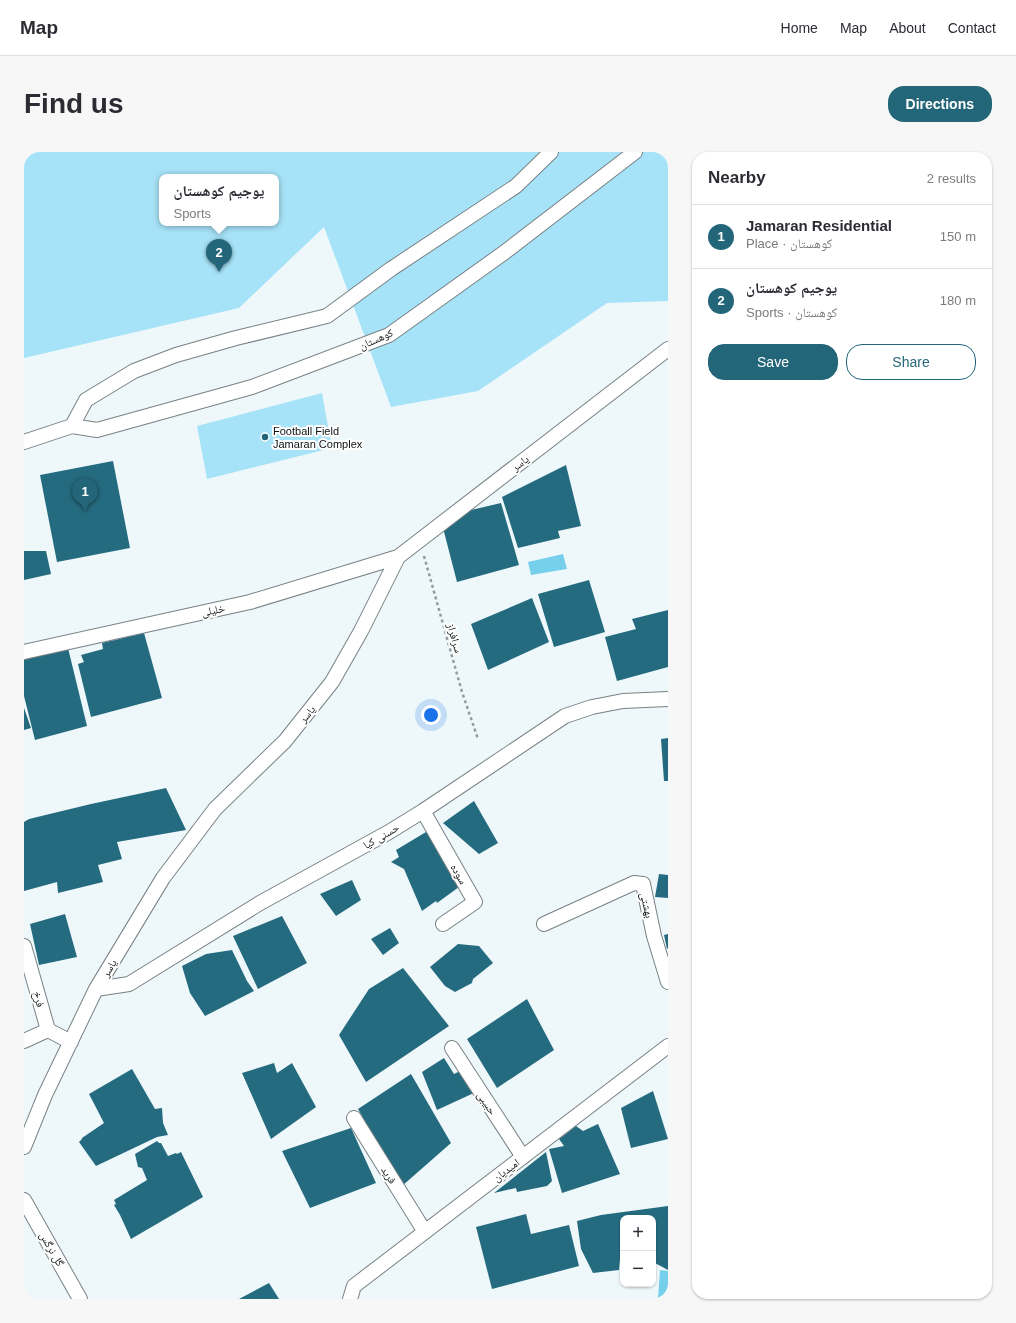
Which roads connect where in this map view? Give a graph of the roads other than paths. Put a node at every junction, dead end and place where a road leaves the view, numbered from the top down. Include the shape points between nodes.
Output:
1 (551, 152) edge
2 (635, 152) edge
3 (668, 349) edge
4 (72, 426) junction
5 (24, 442) edge
6 (398, 557) junction
7 (24, 652) edge
8 (668, 699) edge
9 (423, 811) junction
10 (443, 924) dead end
11 (544, 924) dead end
12 (24, 946) edge
13 (668, 982) edge
14 (96, 989) junction
15 (48, 1030) junction
16 (24, 1041) edge
17 (71, 1042) junction
18 (668, 1046) edge
19 (452, 1048) dead end
20 (354, 1118) dead end
21 (24, 1147) edge
22 (523, 1157) junction
23 (24, 1200) edge
24 (425, 1232) junction
25 (80, 1299) edge
26 (350, 1299) edge

1 - 4 street via 516,186 391,269 327,316 176,355 134,371 86,400
2 - 4 street, کوهستان via 505,252 389,335 252,387 97,430
3 - 6 street, یاسر
4 - 5 street, کوهستان
6 - 7 street, خلیلی via 250,602
6 - 14 street, یاسر via 332,682 285,741 215,809 162,878
8 - 9 street, حسنی کیا via 623,701 565,716
9 - 10 street, سوده via 475,902
9 - 14 street, حسنی کیا via 260,903 129,984
11 - 13 street, بهشتی via 634,883 643,884 654,936
12 - 15 street, فرخ
14 - 17 street, یاسر
15 - 16 street
15 - 17 street
17 - 21 street, یاسر via 45,1095
18 - 22 street, امیدیان
19 - 22 street, حبیبی
20 - 24 street, فرید
22 - 24 street, امیدیان
23 - 25 street, گل نرگس
24 - 26 street, امیدیان via 354,1286

